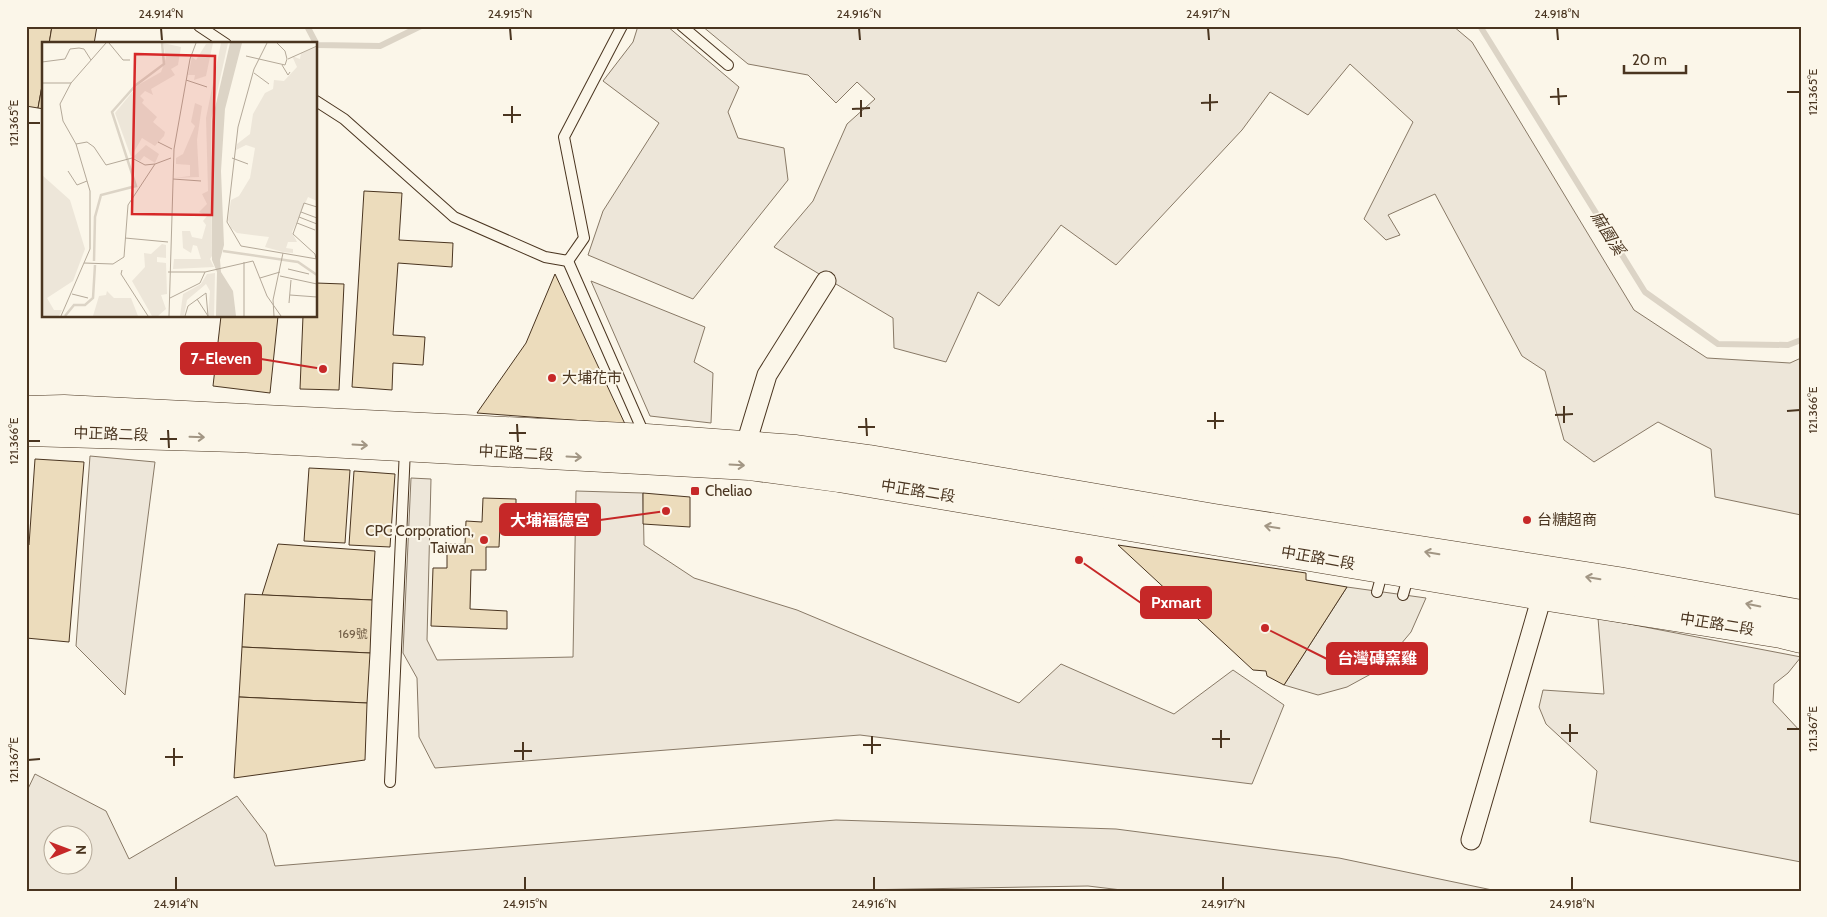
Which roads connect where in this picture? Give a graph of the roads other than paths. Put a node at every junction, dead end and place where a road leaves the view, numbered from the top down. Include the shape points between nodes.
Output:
1 (199, 26) edge
2 (622, 26) edge
3 (682, 26) edge
4 (223, 42) edge
5 (728, 65) dead end
6 (318, 102) edge
7 (568, 261) junction
8 (826, 281) dead end
9 (26, 410) edge
10 (26, 432) edge
11 (646, 438) junction
12 (746, 444) junction
13 (405, 448) junction
14 (1542, 596) junction
15 (1801, 614) edge
16 (1801, 639) edge
17 (390, 782) dead end
18 (1471, 840) dead end

1 - 4 lane
2 - 7 lane via 564,137 584,238
3 - 5 lane
6 - 7 lane via 344,119 454,217 546,257
7 - 11 lane
8 - 12 street via 767,375
9 - 11 main road, 中正路二段 via 64,409
10 -> 13 main road, 中正路二段 via 237,438
11 - 12 main road, 中正路二段
15 -> 12 main road, 中正路二段 via 869,458
13 -> 14 main road, 中正路二段 via 749,466 839,478 1393,582
13 - 17 lane
14 - 16 main road, 中正路二段
14 - 18 street

